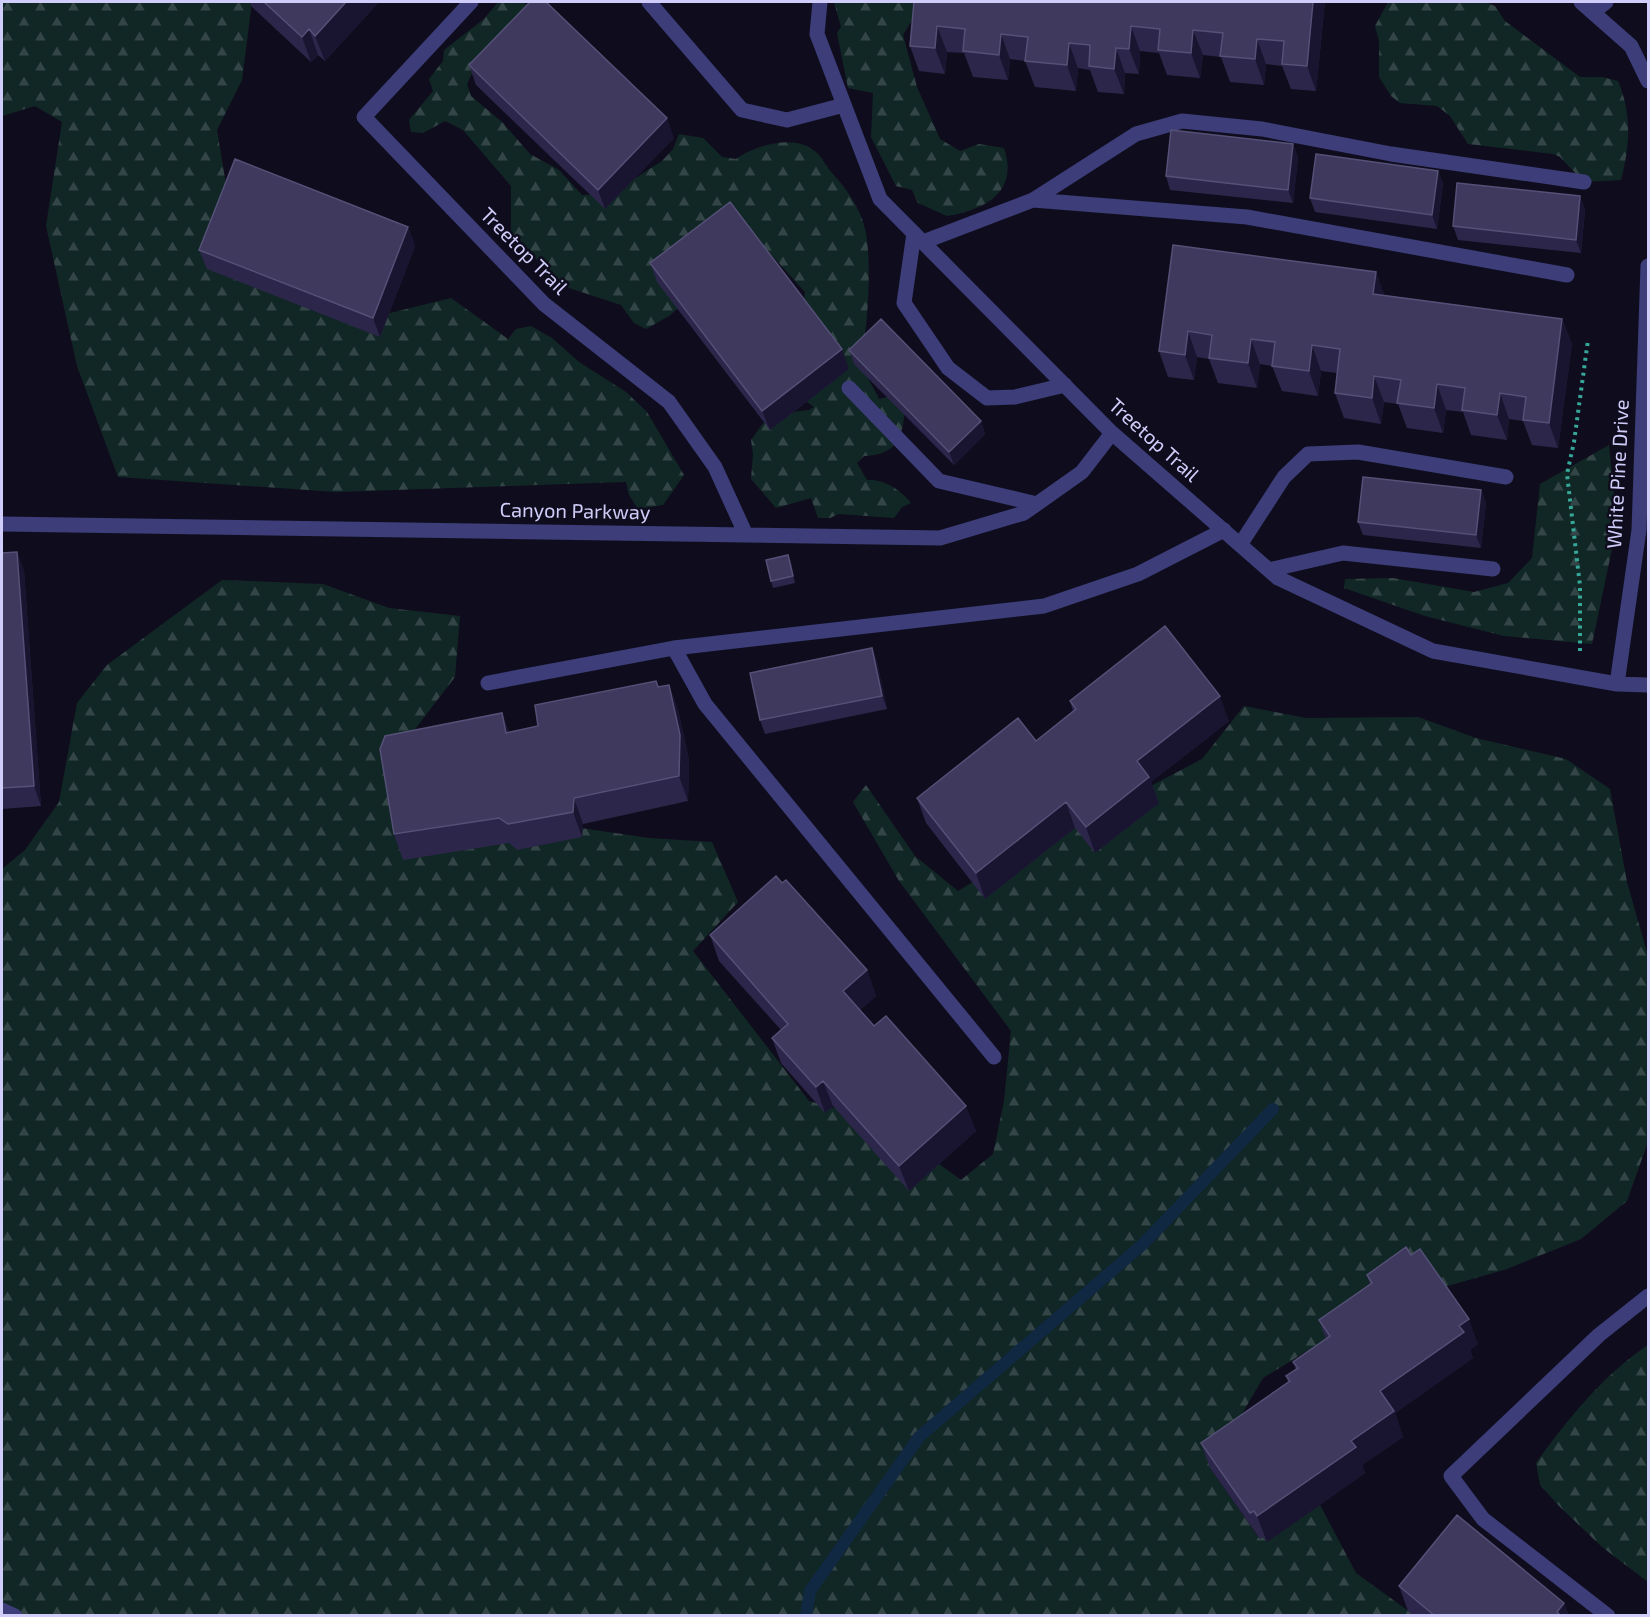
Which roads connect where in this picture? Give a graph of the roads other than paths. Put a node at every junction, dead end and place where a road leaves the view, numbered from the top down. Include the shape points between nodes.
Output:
1 (471, 2) edge
2 (649, 2) edge
3 (820, 2) edge
4 (1606, 2) edge
5 (1587, 7) edge
6 (1647, 73) edge
7 (844, 105) junction
8 (1584, 182) dead end
9 (1032, 200) junction
10 (919, 237) junction
11 (1648, 266) edge
12 (1566, 275) dead end
13 (1647, 321) edge
14 (1065, 386) junction
15 (849, 388) dead end
16 (1112, 433) junction
17 (1506, 477) dead end
18 (1037, 504) junction
19 (2, 524) edge
20 (1224, 530) junction
21 (746, 535) junction
22 (1240, 545) junction
23 (1493, 569) dead end
24 (1269, 570) junction
25 (674, 648) junction
26 (488, 683) dead end
27 (1617, 684) junction
28 (1648, 685) edge
29 (994, 1057) dead end
30 (1648, 1296) edge
31 (2, 1610) edge
32 (15, 1616) edge
33 (1608, 1616) edge

1 - 21 street, Treetop Trail via 364,117 544,304 669,402 715,467
2 - 7 street via 742,110 787,120
3 - 7 street, Treetop Trail via 816,34
4 - 5 street
5 - 6 street via 1631,46
7 - 10 street, Treetop Trail via 880,199
8 - 9 street via 1391,154 1262,129 1182,121 1136,134
9 - 10 street
9 - 12 street via 1247,217
10 - 14 street, Treetop Trail
10 - 14 street via 904,303 948,368 987,398 1015,397
11 - 13 street, White Pine Drive
13 - 27 street, White Pine Drive via 1639,530
14 - 16 street, Treetop Trail
15 - 18 street via 939,481
16 - 18 street, Canyon Parkway via 1082,472
16 - 20 street, Treetop Trail
17 - 22 street via 1358,452 1308,454 1284,477
18 - 21 street, Canyon Parkway via 1024,513 940,538
19 - 21 street, Canyon Parkway
20 - 22 street, Treetop Trail
20 - 25 street via 1138,574 1044,606
22 - 24 street, Treetop Trail
23 - 24 street via 1343,553
24 - 27 street, Treetop Trail via 1278,578 1433,651
25 - 26 street
25 - 29 street via 705,704
27 - 28 street, Treetop Trail
30 - 33 street via 1599,1335 1451,1476 1483,1519
31 - 32 street

